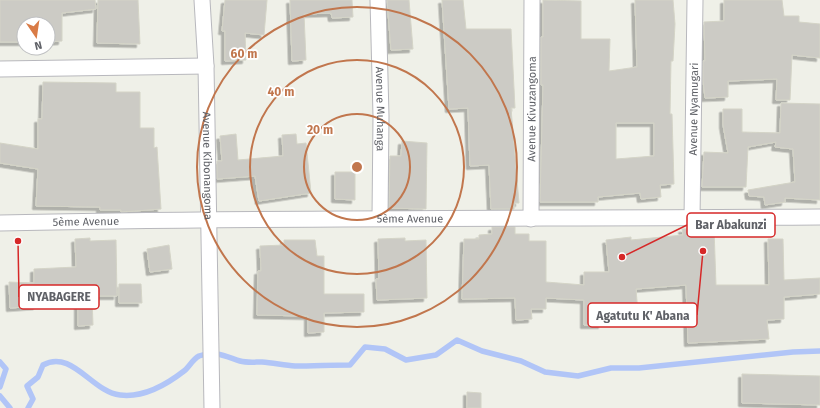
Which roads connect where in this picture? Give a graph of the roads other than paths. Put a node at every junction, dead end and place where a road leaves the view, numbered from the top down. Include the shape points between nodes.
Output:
1 (202, 0) edge
2 (378, 0) edge
3 (532, 0) edge
4 (695, 0) edge
5 (206, 66) junction
6 (0, 69) edge
7 (380, 217) junction
8 (820, 217) edge
9 (209, 218) junction
10 (692, 218) junction
11 (531, 219) junction
12 (0, 223) edge
13 (212, 408) edge

1 - 5 street, Avenue Kibonangoma
2 - 7 street, Avenue Muhanga
3 - 11 street, Avenue Kivuzangoma
4 - 10 street, Avenue Nyamugari
5 - 6 street
5 - 9 street, Avenue Kibonangoma
7 - 9 street, 5ème Avenue
7 - 11 street, 5ème Avenue
8 - 10 street, 5ème Avenue
9 - 12 street, 5ème Avenue
9 - 13 street, Avenue Kibonangoma
10 - 11 street, 5ème Avenue

